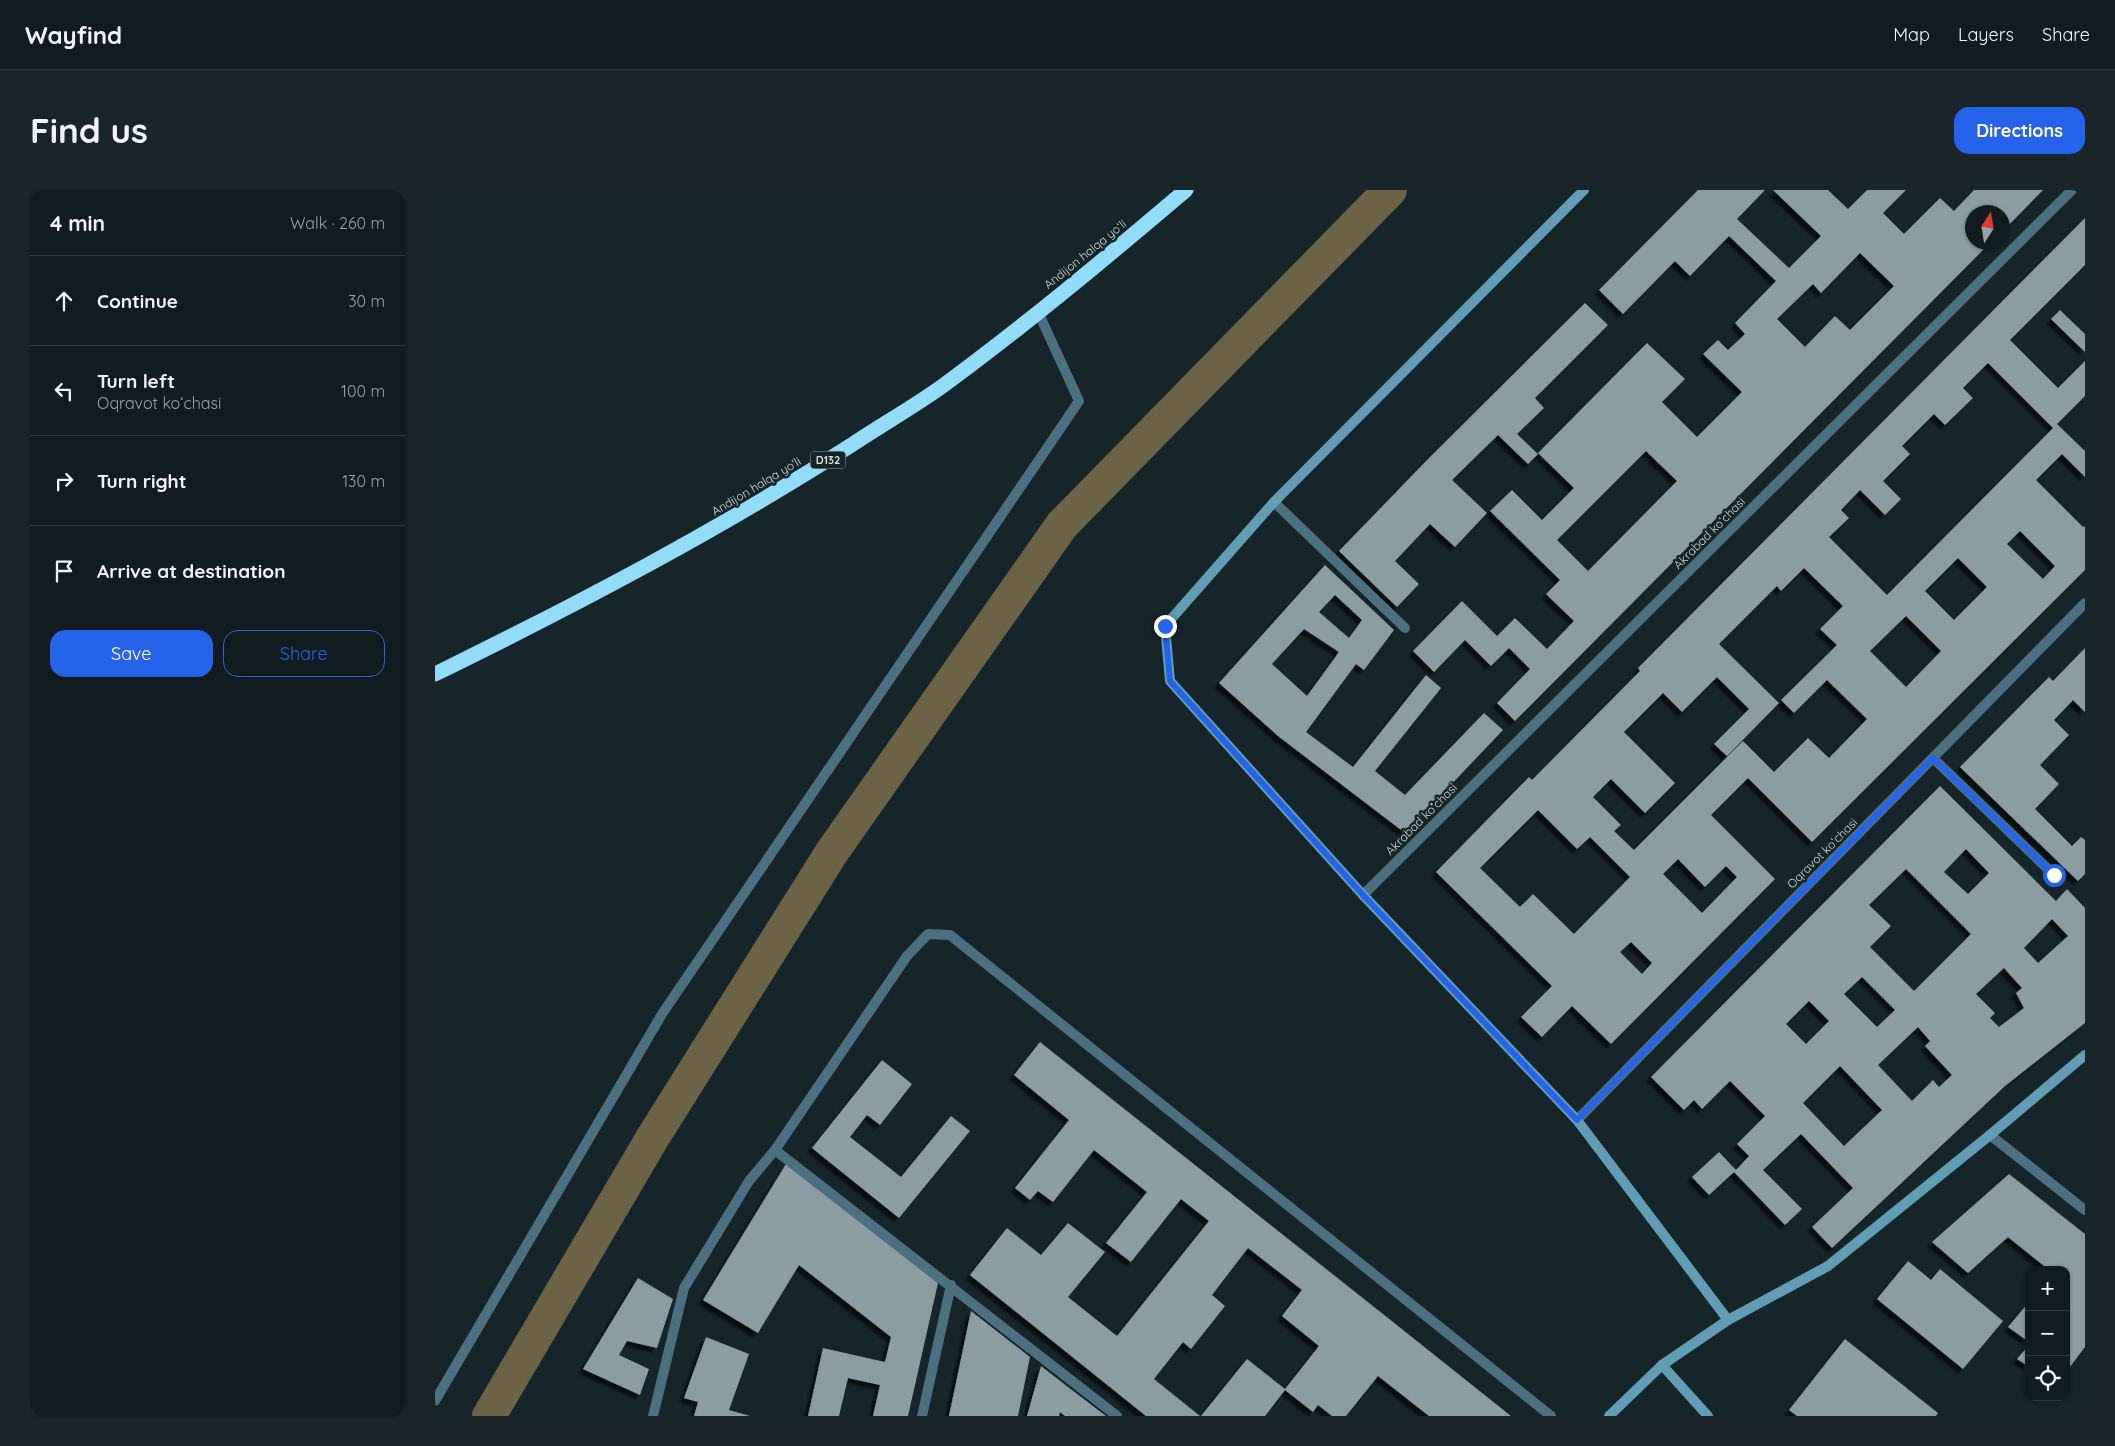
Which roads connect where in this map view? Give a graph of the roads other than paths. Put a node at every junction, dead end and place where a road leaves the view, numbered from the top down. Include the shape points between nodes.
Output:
1 (1186, 190) edge
2 (1584, 190) edge
3 (2072, 190) edge
4 (1038, 312) junction
5 (1274, 502) junction
6 (2085, 603) edge
7 (1405, 628) dead end
8 (435, 674) edge
9 (1933, 758) junction
10 (2054, 875) dead end
11 (1363, 895) junction
12 (2085, 1055) edge
13 (1577, 1120) junction
14 (1990, 1135) junction
15 (775, 1150) junction
16 (2085, 1210) edge
17 (951, 1285) junction
18 (1728, 1320) junction
19 (1662, 1366) junction
20 (435, 1401) edge
21 (653, 1416) edge
22 (922, 1416) edge
23 (1117, 1416) edge
24 (1551, 1416) edge
25 (1609, 1416) edge
26 (1708, 1416) edge

1 - 4 highway, Andijon halqa yo‘li / D132
2 - 5 street
3 - 11 street, Akrabad koʻchasi
4 - 8 highway, Andijon halqa yo‘li / D132 via 943,386 689,544
4 - 20 street via 1079,401 662,1014
5 - 7 street
5 - 11 street via 1165,626 1170,681
6 - 9 street, Oqravot koʻchasi
9 - 10 street
9 - 13 street, Oqravot koʻchasi
11 - 13 street
12 - 14 street
13 - 18 street
14 - 16 street
14 - 18 street via 1827,1266
15 - 17 street
15 - 21 street via 749,1181 684,1288
15 - 24 street via 907,956 927,934 950,935
17 - 22 street
17 - 23 street
18 - 19 street
19 - 25 street
19 - 26 street

